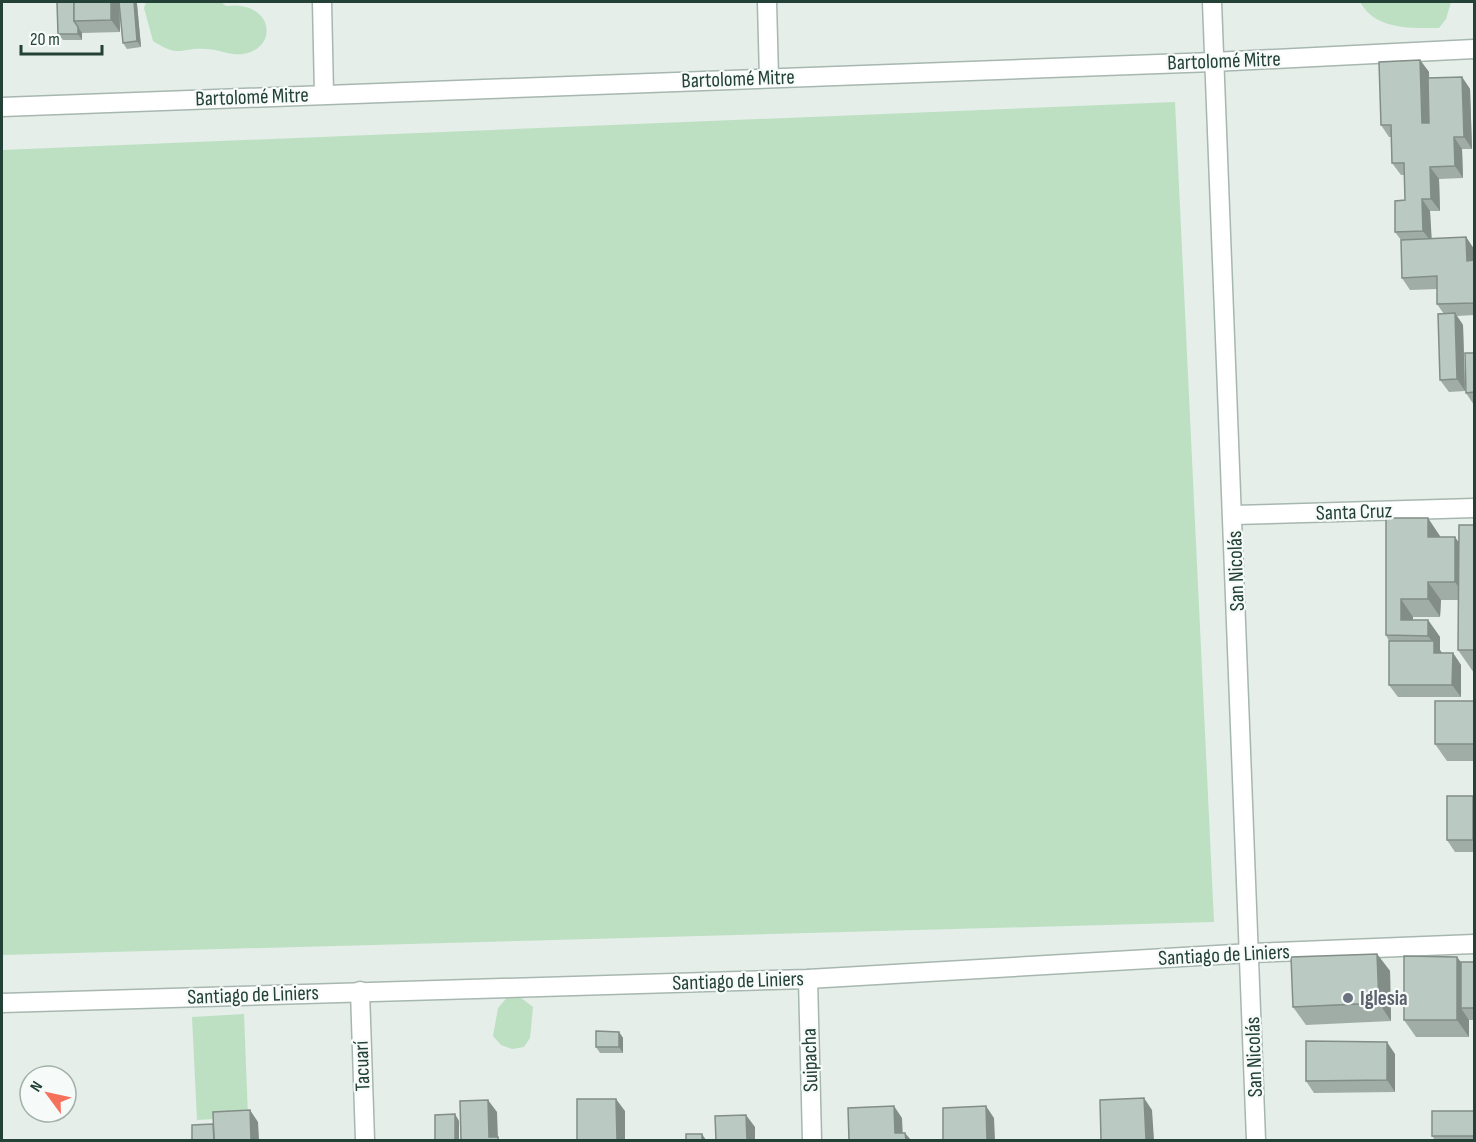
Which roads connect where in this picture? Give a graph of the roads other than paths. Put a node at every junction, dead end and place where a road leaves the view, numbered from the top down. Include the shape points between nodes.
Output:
1 (321, 2) edge
2 (766, 2) edge
3 (1212, 2) edge
4 (1474, 50) edge
5 (1213, 62) junction
6 (768, 78) junction
7 (324, 94) junction
8 (2, 107) edge
9 (1474, 508) edge
10 (1234, 515) junction
11 (1474, 944) edge
12 (1251, 953) junction
13 (808, 979) junction
14 (360, 991) junction
15 (2, 1003) edge
16 (365, 1140) edge
17 (812, 1140) edge
18 (1256, 1140) edge

1 - 7 street
2 - 6 street
3 - 5 street, San Nicolás
4 - 5 street, Bartolomé Mitre
5 - 6 street, Bartolomé Mitre
5 - 10 street, San Nicolás
6 - 7 street, Bartolomé Mitre
7 - 8 street, Bartolomé Mitre
9 - 10 street, Santa Cruz
10 - 12 street, San Nicolás
11 - 12 street, Santiago de Liniers
12 - 13 street, Santiago de Liniers
12 - 18 street, San Nicolás
13 - 14 street, Santiago de Liniers
13 - 17 street, Suipacha
14 - 15 street, Santiago de Liniers
14 - 16 street, Tacuarí

